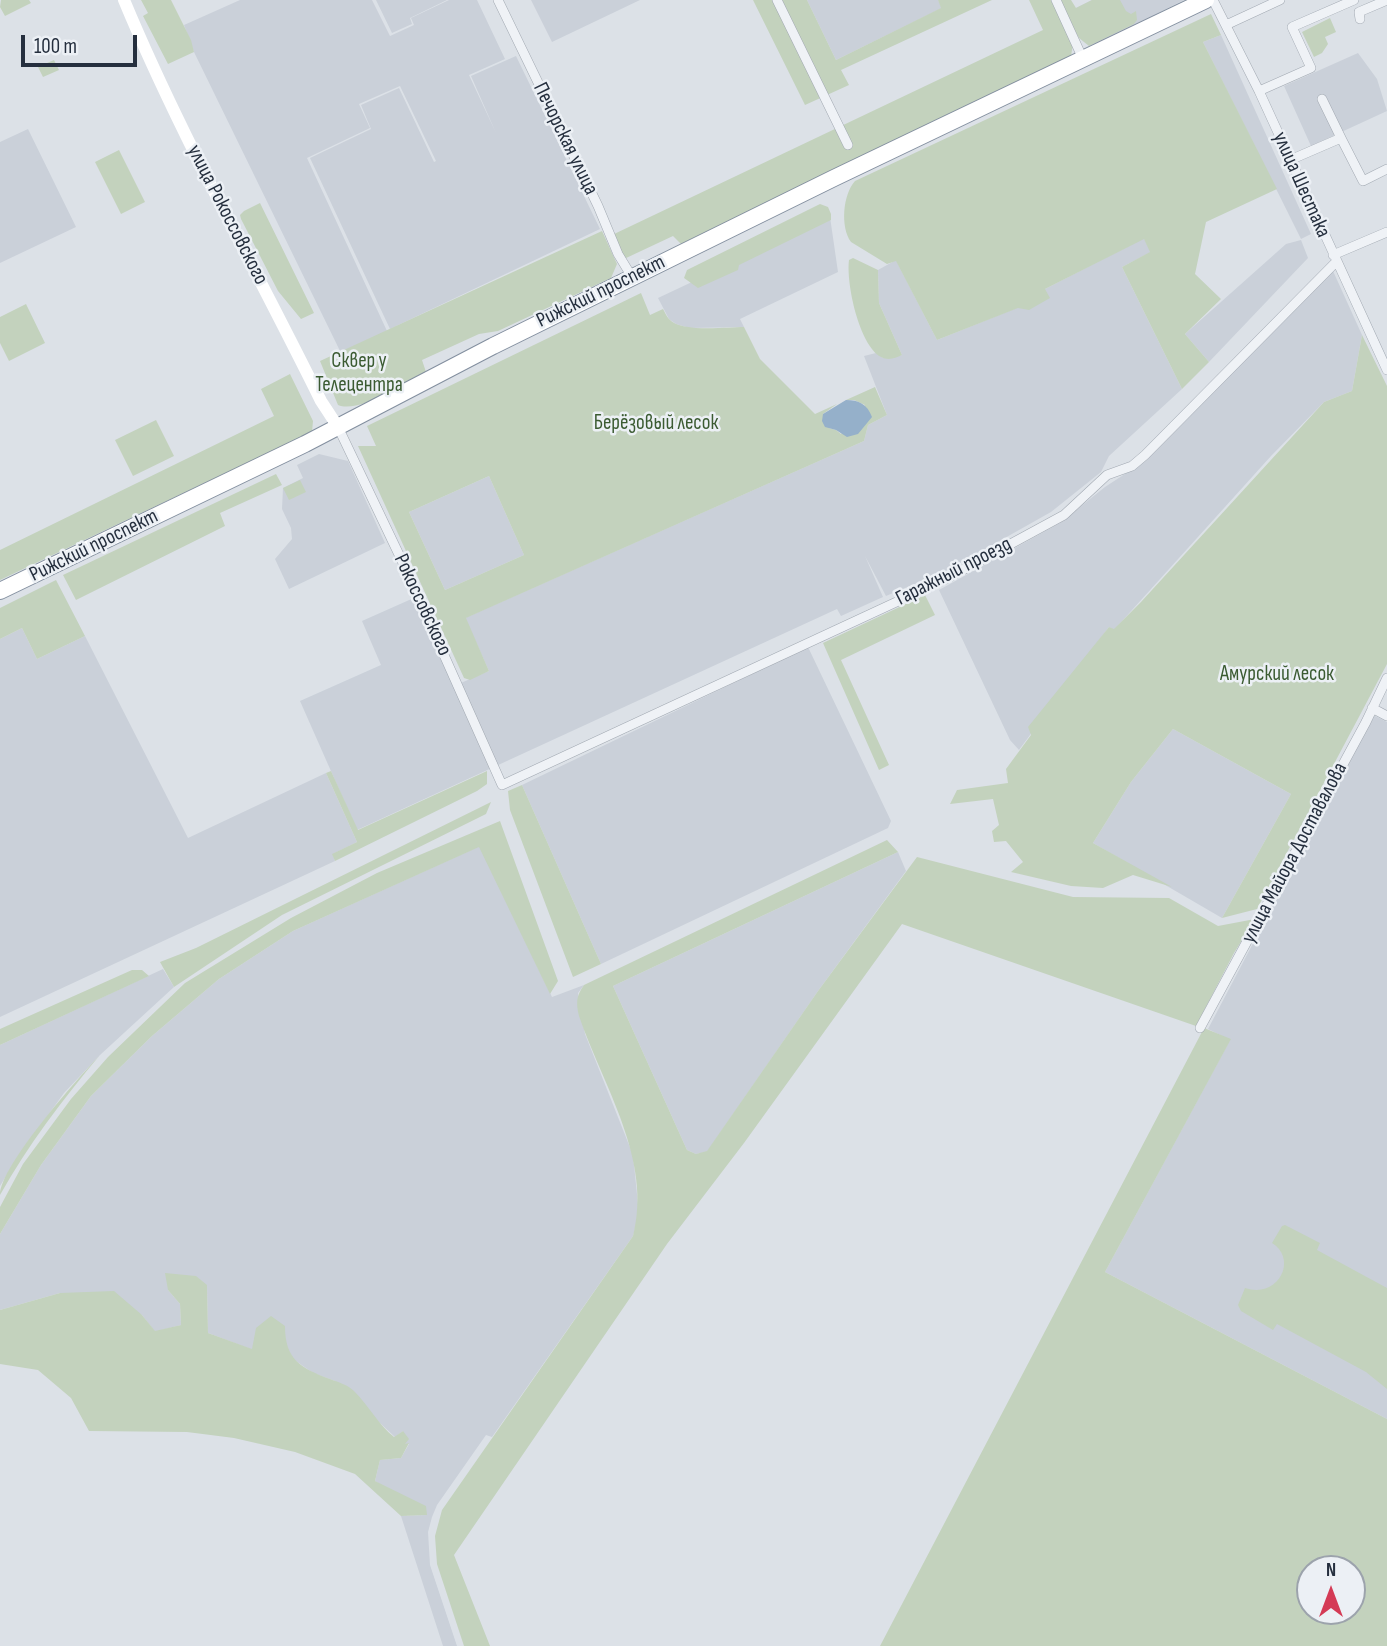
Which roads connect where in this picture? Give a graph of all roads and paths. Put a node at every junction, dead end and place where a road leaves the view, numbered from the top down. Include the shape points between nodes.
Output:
1 (124, 0) edge
2 (498, 0) edge
3 (778, 0) edge
4 (1056, 0) edge
5 (1206, 0) edge
6 (1213, 0) edge
7 (1280, 0) edge
8 (1353, 0) edge
9 (1387, 0) edge
10 (1360, 19) dead end
11 (1226, 25) junction
12 (1083, 59) junction
13 (1259, 91) junction
14 (1322, 99) dead end
15 (1341, 138) junction
16 (848, 145) dead end
17 (1290, 160) junction
18 (1387, 169) edge
19 (1387, 232) edge
20 (1335, 258) junction
21 (632, 277) junction
22 (1387, 370) edge
23 (338, 427) junction
24 (0, 591) edge
25 (1387, 678) edge
26 (1373, 708) junction
27 (1387, 716) edge
28 (502, 785) joint
29 (1200, 1027) dead end

1 - 23 main road, улица Рокоссовского via 230,224
2 - 21 street, Печорская улица
3 - 16 street
4 - 12 street
5 - 12 highway, Рижский проспект
6 - 11 street, улица Шестака
7 - 11 street
8 - 13 street via 1292,27 1311,68
9 - 10 street via 1359,12
11 - 13 street, улица Шестака
12 - 21 highway, Рижский проспект
13 - 17 street, улица Шестака
14 - 15 street
15 - 17 street
15 - 18 street via 1363,181
17 - 20 street, улица Шестака
19 - 20 street, Гаражный проезд
20 - 22 street, улица Шестака
20 - 28 street, Гаражный проезд via 1144,455 1132,466 1107,475 1064,515 948,578
21 - 23 highway, Рижский проспект
23 - 24 highway, Рижский проспект
23 - 28 street, Рокоссовского
25 - 26 street, улица Майора Доставалова
26 - 27 street
26 - 29 street, улица Майора Доставалова

